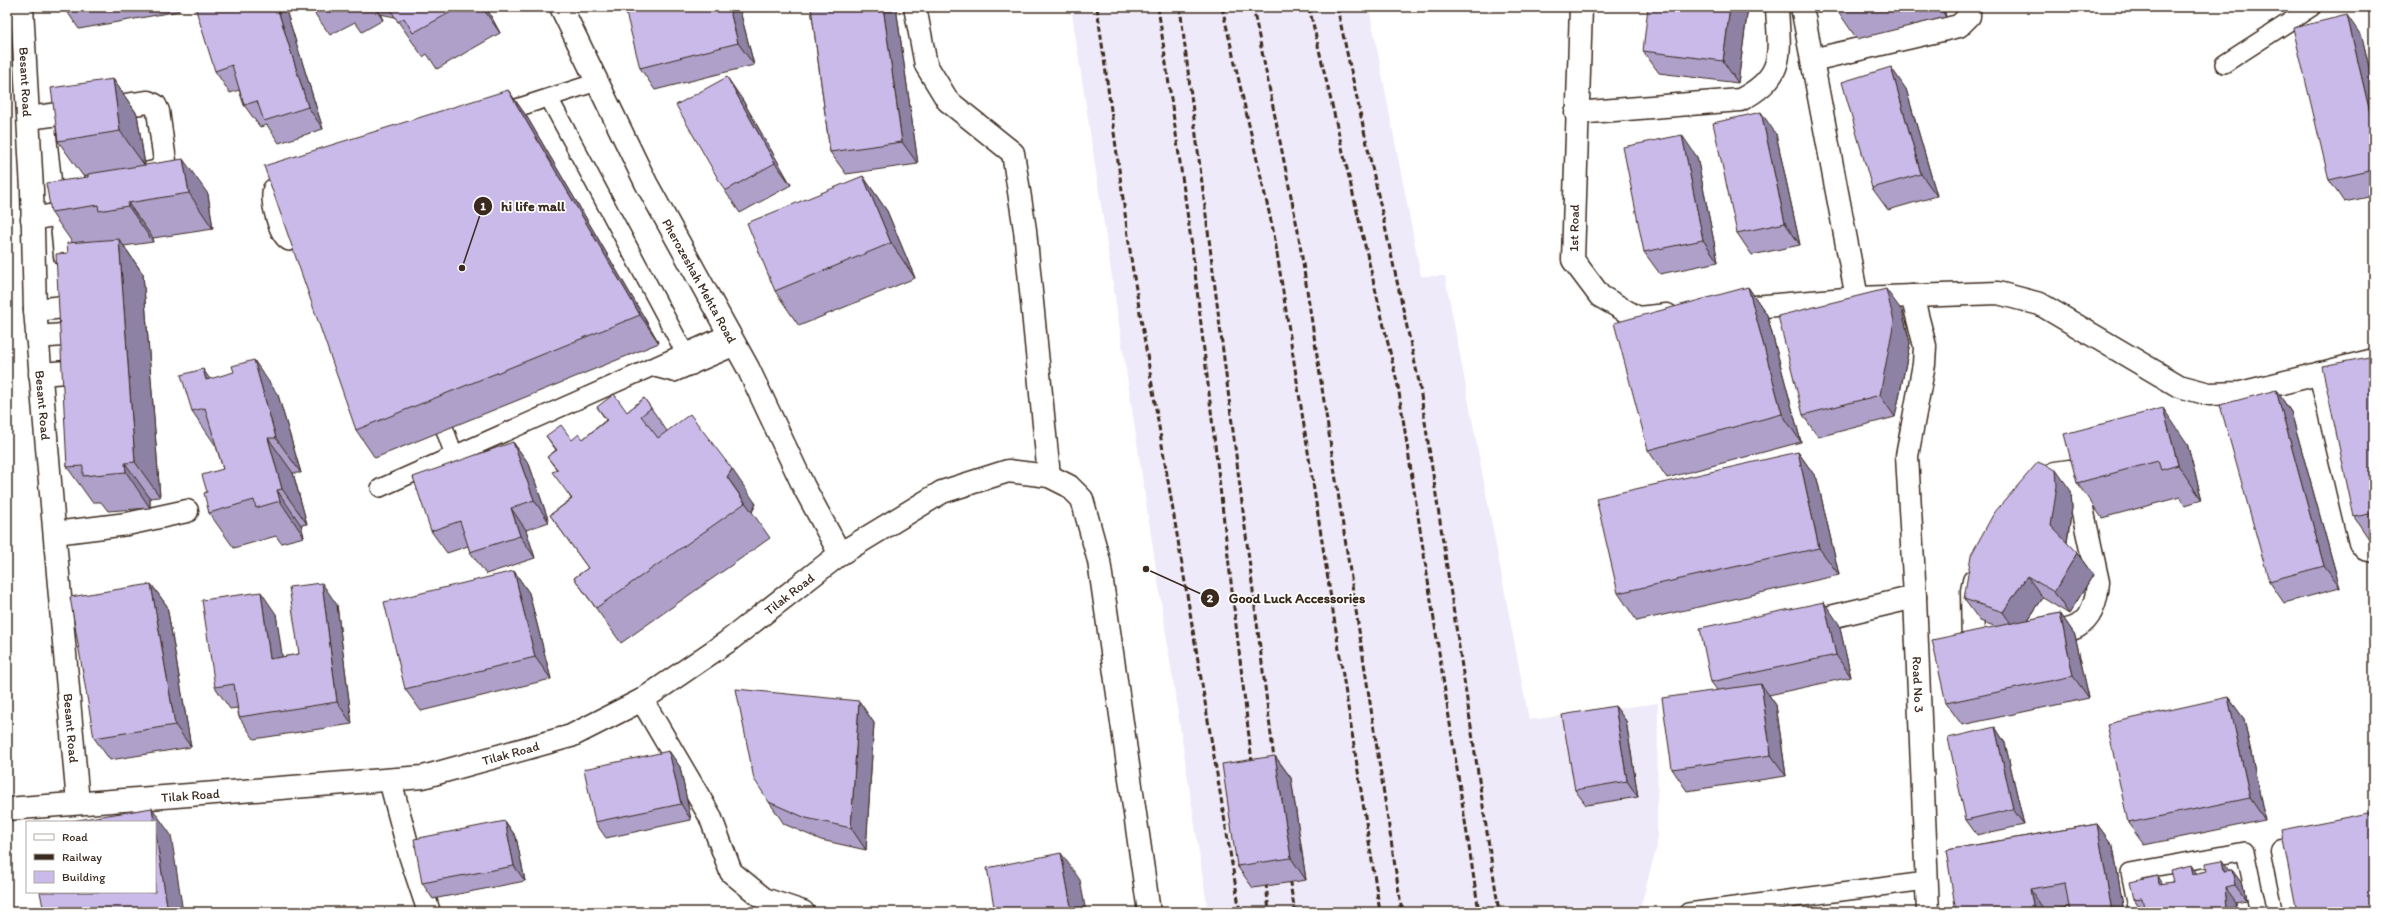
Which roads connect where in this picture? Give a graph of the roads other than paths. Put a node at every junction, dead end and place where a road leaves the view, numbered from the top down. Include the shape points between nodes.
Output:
1 (22, 7) edge
2 (561, 7) edge
3 (915, 7) edge
4 (1581, 7) edge
5 (1777, 7) edge
6 (1802, 7) edge
7 (1970, 7) edge
8 (2312, 7) edge
9 (1812, 60) junction
10 (2224, 64) dead end
11 (597, 82) junction
12 (549, 98) junction
13 (1576, 113) junction
14 (66, 114) junction
15 (29, 118) junction
16 (486, 118) edge
17 (308, 174) edge
18 (121, 178) edge
19 (98, 181) edge
20 (74, 184) junction
21 (32, 190) junction
22 (99, 208) edge
23 (61, 214) junction
24 (32, 219) junction
25 (295, 240) edge
26 (35, 262) junction
27 (1912, 296) junction
28 (1857, 298) junction
29 (35, 310) junction
30 (1709, 311) edge
31 (1685, 313) edge
32 (72, 335) junction
33 (37, 337) junction
34 (733, 339) junction
35 (688, 359) junction
36 (2374, 360) edge
37 (2320, 373) junction
38 (40, 374) junction
39 (445, 430) dead end
40 (454, 455) junction
41 (1049, 476) junction
42 (380, 488) dead end
43 (2022, 508) edge
44 (187, 511) dead end
45 (55, 533) junction
46 (2374, 551) edge
47 (840, 554) junction
48 (1983, 560) edge
49 (1915, 597) junction
50 (1789, 627) edge
51 (2018, 638) edge
52 (1995, 643) edge
53 (1956, 651) junction
54 (1917, 659) junction
55 (642, 700) junction
56 (390, 780) junction
57 (78, 803) junction
58 (7, 809) edge
59 (2282, 850) edge
60 (1926, 881) junction
61 (429, 912) edge
62 (803, 912) edge
63 (1150, 912) edge
64 (1688, 912) edge
65 (1928, 912) edge
66 (2138, 912) edge
67 (2258, 912) edge
68 (2295, 912) edge

1 - 15 street, Besant Road
2 - 11 street, Pherozeshah Mehta Road
3 - 41 street via 926,65 948,101 1013,153 1025,230
4 - 13 street, 1st Road
5 - 13 street via 1779,58 1770,78 1758,91 1740,100
6 - 9 street
7 - 9 street via 1969,16 1959,26
8 - 10 lane
9 - 28 street
11 - 12 lane
11 - 34 street, Pherozeshah Mehta Road via 646,183
12 - 16 lane
12 - 35 lane
13 - 31 street, 1st Road via 1573,260 1600,296 1638,318
14 - 15 street
14 - 18 street via 148,102 155,105 165,161 159,171
14 - 20 street
15 - 21 street, Besant Road
17 - 25 lane via 278,183 270,193 281,236 289,242
19 - 20 street
20 - 21 street
21 - 24 street, Besant Road
22 - 23 street
23 - 24 street
23 - 26 street via 69,256
24 - 26 street, Besant Road
26 - 29 street, Besant Road
27 - 28 street
27 - 37 street via 1998,293 2040,304 2179,386 2209,394 2241,393
27 - 49 street, Road No 3 via 1924,346 1924,364 1907,456
28 - 30 street
29 - 32 street via 69,306
29 - 33 street, Besant Road
32 - 33 street
32 - 38 street via 76,371
33 - 38 street, Besant Road
34 - 35 lane
34 - 47 street, Pherozeshah Mehta Road via 804,487
35 - 40 lane via 651,367
36 - 37 street
37 - 46 street via 2360,543 2365,549
38 - 45 street, Besant Road
39 - 40 lane
40 - 42 lane
41 - 47 street, Tilak Road via 1008,471 942,492
41 - 63 street, Tilak Road via 1069,486 1082,499 1099,560
43 - 51 street via 2055,473 2069,471 2075,476 2098,582 2097,599 2091,611 2077,626
44 - 45 street via 127,524
45 - 57 street, Besant Road
47 - 55 street, Tilak Road via 727,642
48 - 53 street
49 - 50 street
49 - 54 street, Road No 3
52 - 53 street
53 - 54 street
54 - 60 street, Road No 3
55 - 56 street, Tilak Road via 571,736 423,777
55 - 62 street via 710,816 731,872 764,899
56 - 57 street, Tilak Road
56 - 61 street via 410,855
57 - 58 street, Tilak Road
59 - 68 street
60 - 64 lane
60 - 65 street, Road No 3
66 - 67 lane via 2130,872 2245,851

